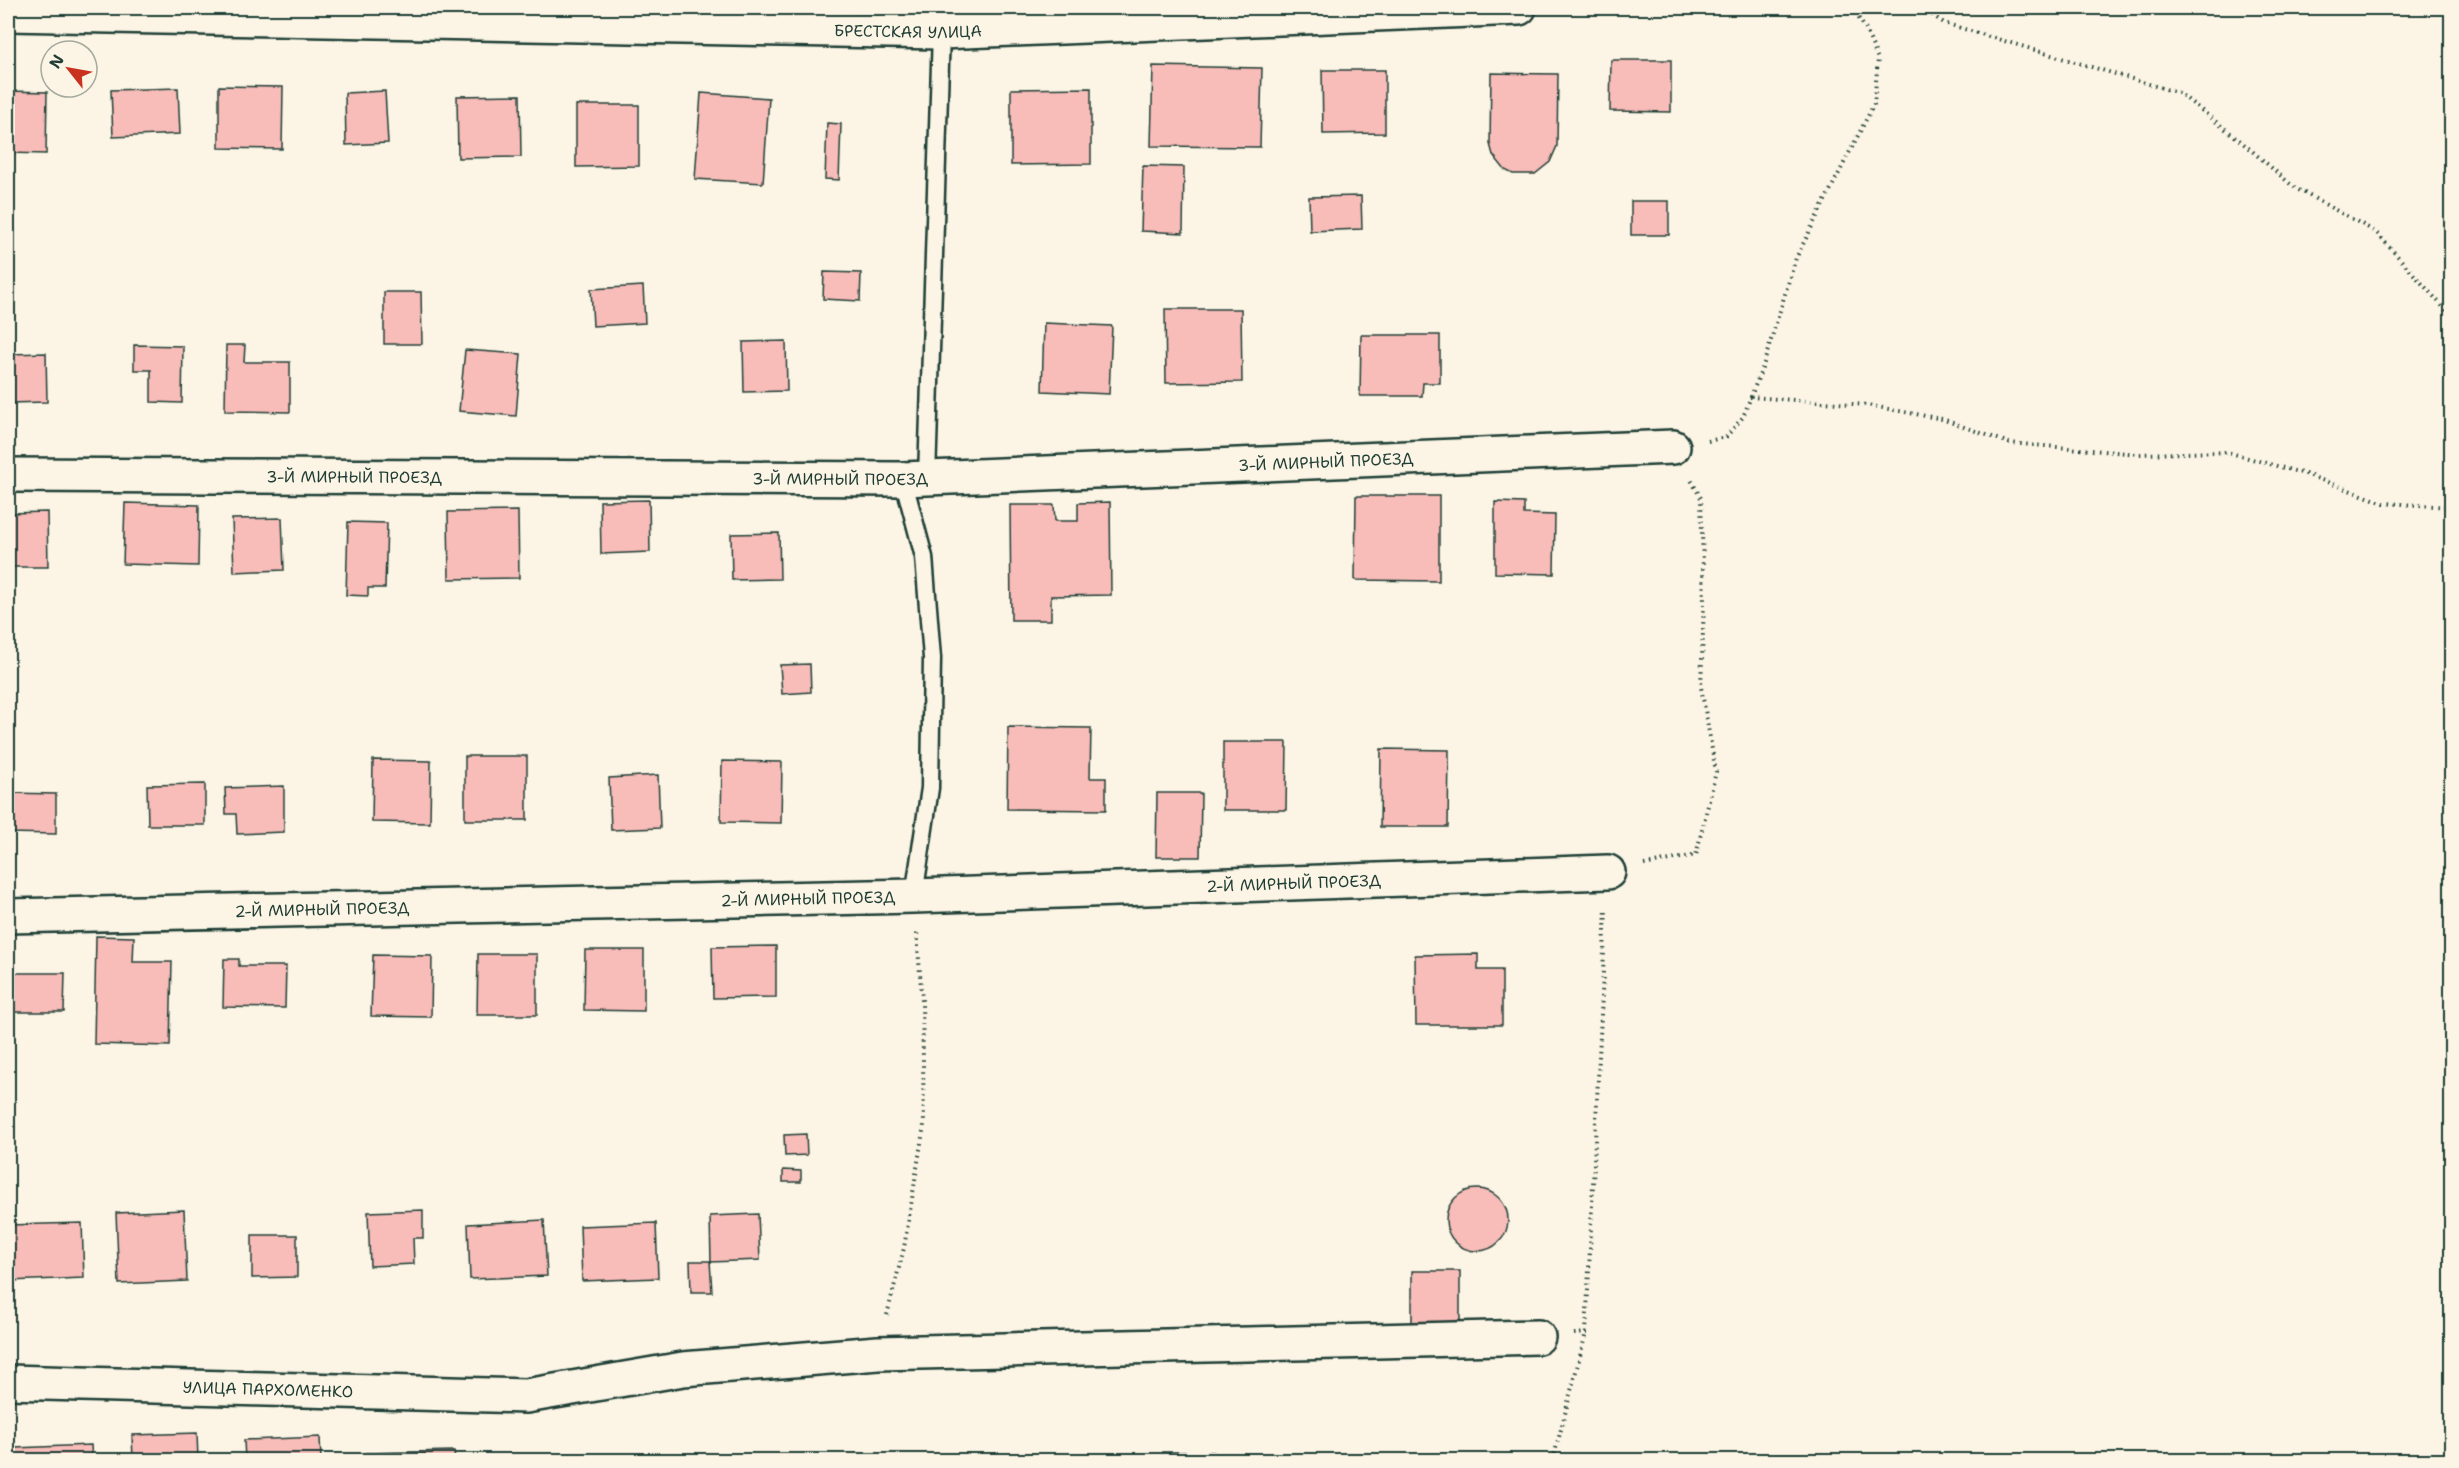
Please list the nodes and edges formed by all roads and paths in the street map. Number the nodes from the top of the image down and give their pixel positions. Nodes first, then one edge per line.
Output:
1 (1519, 8) edge
2 (1852, 8) edge
3 (1922, 8) edge
4 (8, 14) edge
5 (891, 19) edge
6 (941, 32) junction
7 (2451, 317) edge
8 (1750, 397) junction
9 (1673, 447) junction
10 (8, 475) edge
11 (915, 478) junction
12 (2451, 507) edge
13 (1608, 872) junction
14 (914, 896) junction
15 (8, 916) edge
16 (1586, 1333) junction
17 (1538, 1337) joint
18 (878, 1353) junction
19 (8, 1382) edge
20 (1553, 1461) edge

1 - 6 street, БРЕСТСКАЯ УЛИЦА
2 - 8 path
3 - 7 path
4 - 5 street, БРЕСТСКАЯ УЛИЦА
5 - 6 street, БРЕСТСКАЯ УЛИЦА
6 - 11 lane
8 - 9 path
8 - 12 path
9 - 11 street, 3-Й МИРНЫЙ ПРОЕЗД
9 - 13 path
10 - 11 street, 3-Й МИРНЫЙ ПРОЕЗД
11 - 14 lane
13 - 14 street, 2-Й МИРНЫЙ ПРОЕЗД
13 - 16 path
14 - 15 street, 2-Й МИРНЫЙ ПРОЕЗД
14 - 18 path
16 - 17 path
16 - 20 path
17 - 18 street, УЛИЦА ПАРХОМЕНКО
18 - 19 street, УЛИЦА ПАРХОМЕНКО

